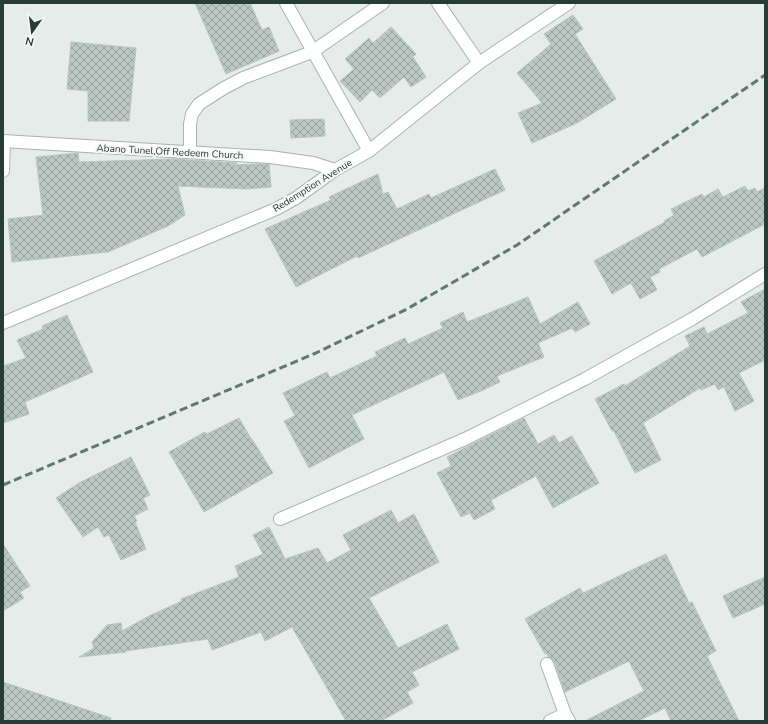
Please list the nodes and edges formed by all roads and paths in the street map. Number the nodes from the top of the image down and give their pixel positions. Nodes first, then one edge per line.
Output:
1 (286, 3) edge
2 (384, 3) edge
3 (438, 3) edge
4 (569, 3) edge
5 (312, 52) junction
6 (479, 63) junction
7 (4, 141) edge
8 (369, 150) junction
9 (190, 151) junction
10 (335, 170) junction
11 (3, 171) edge
12 (765, 274) edge
13 (3, 323) edge
14 (280, 520) dead end
15 (547, 664) dead end
16 (567, 718) edge
17 (550, 721) edge

1 - 5 street
2 - 5 street
3 - 6 street
4 - 6 street, Redemption Avenue
5 - 8 street
5 - 9 street
6 - 8 street, Redemption Avenue
7 - 9 street, Abano Tunel,Off Redeem Church
7 - 11 street
8 - 10 street, Redemption Avenue
9 - 10 street, Abano Tunel,Off Redeem Church
10 - 13 street, Redemption Avenue
12 - 14 street
15 - 16 street
16 - 17 street

